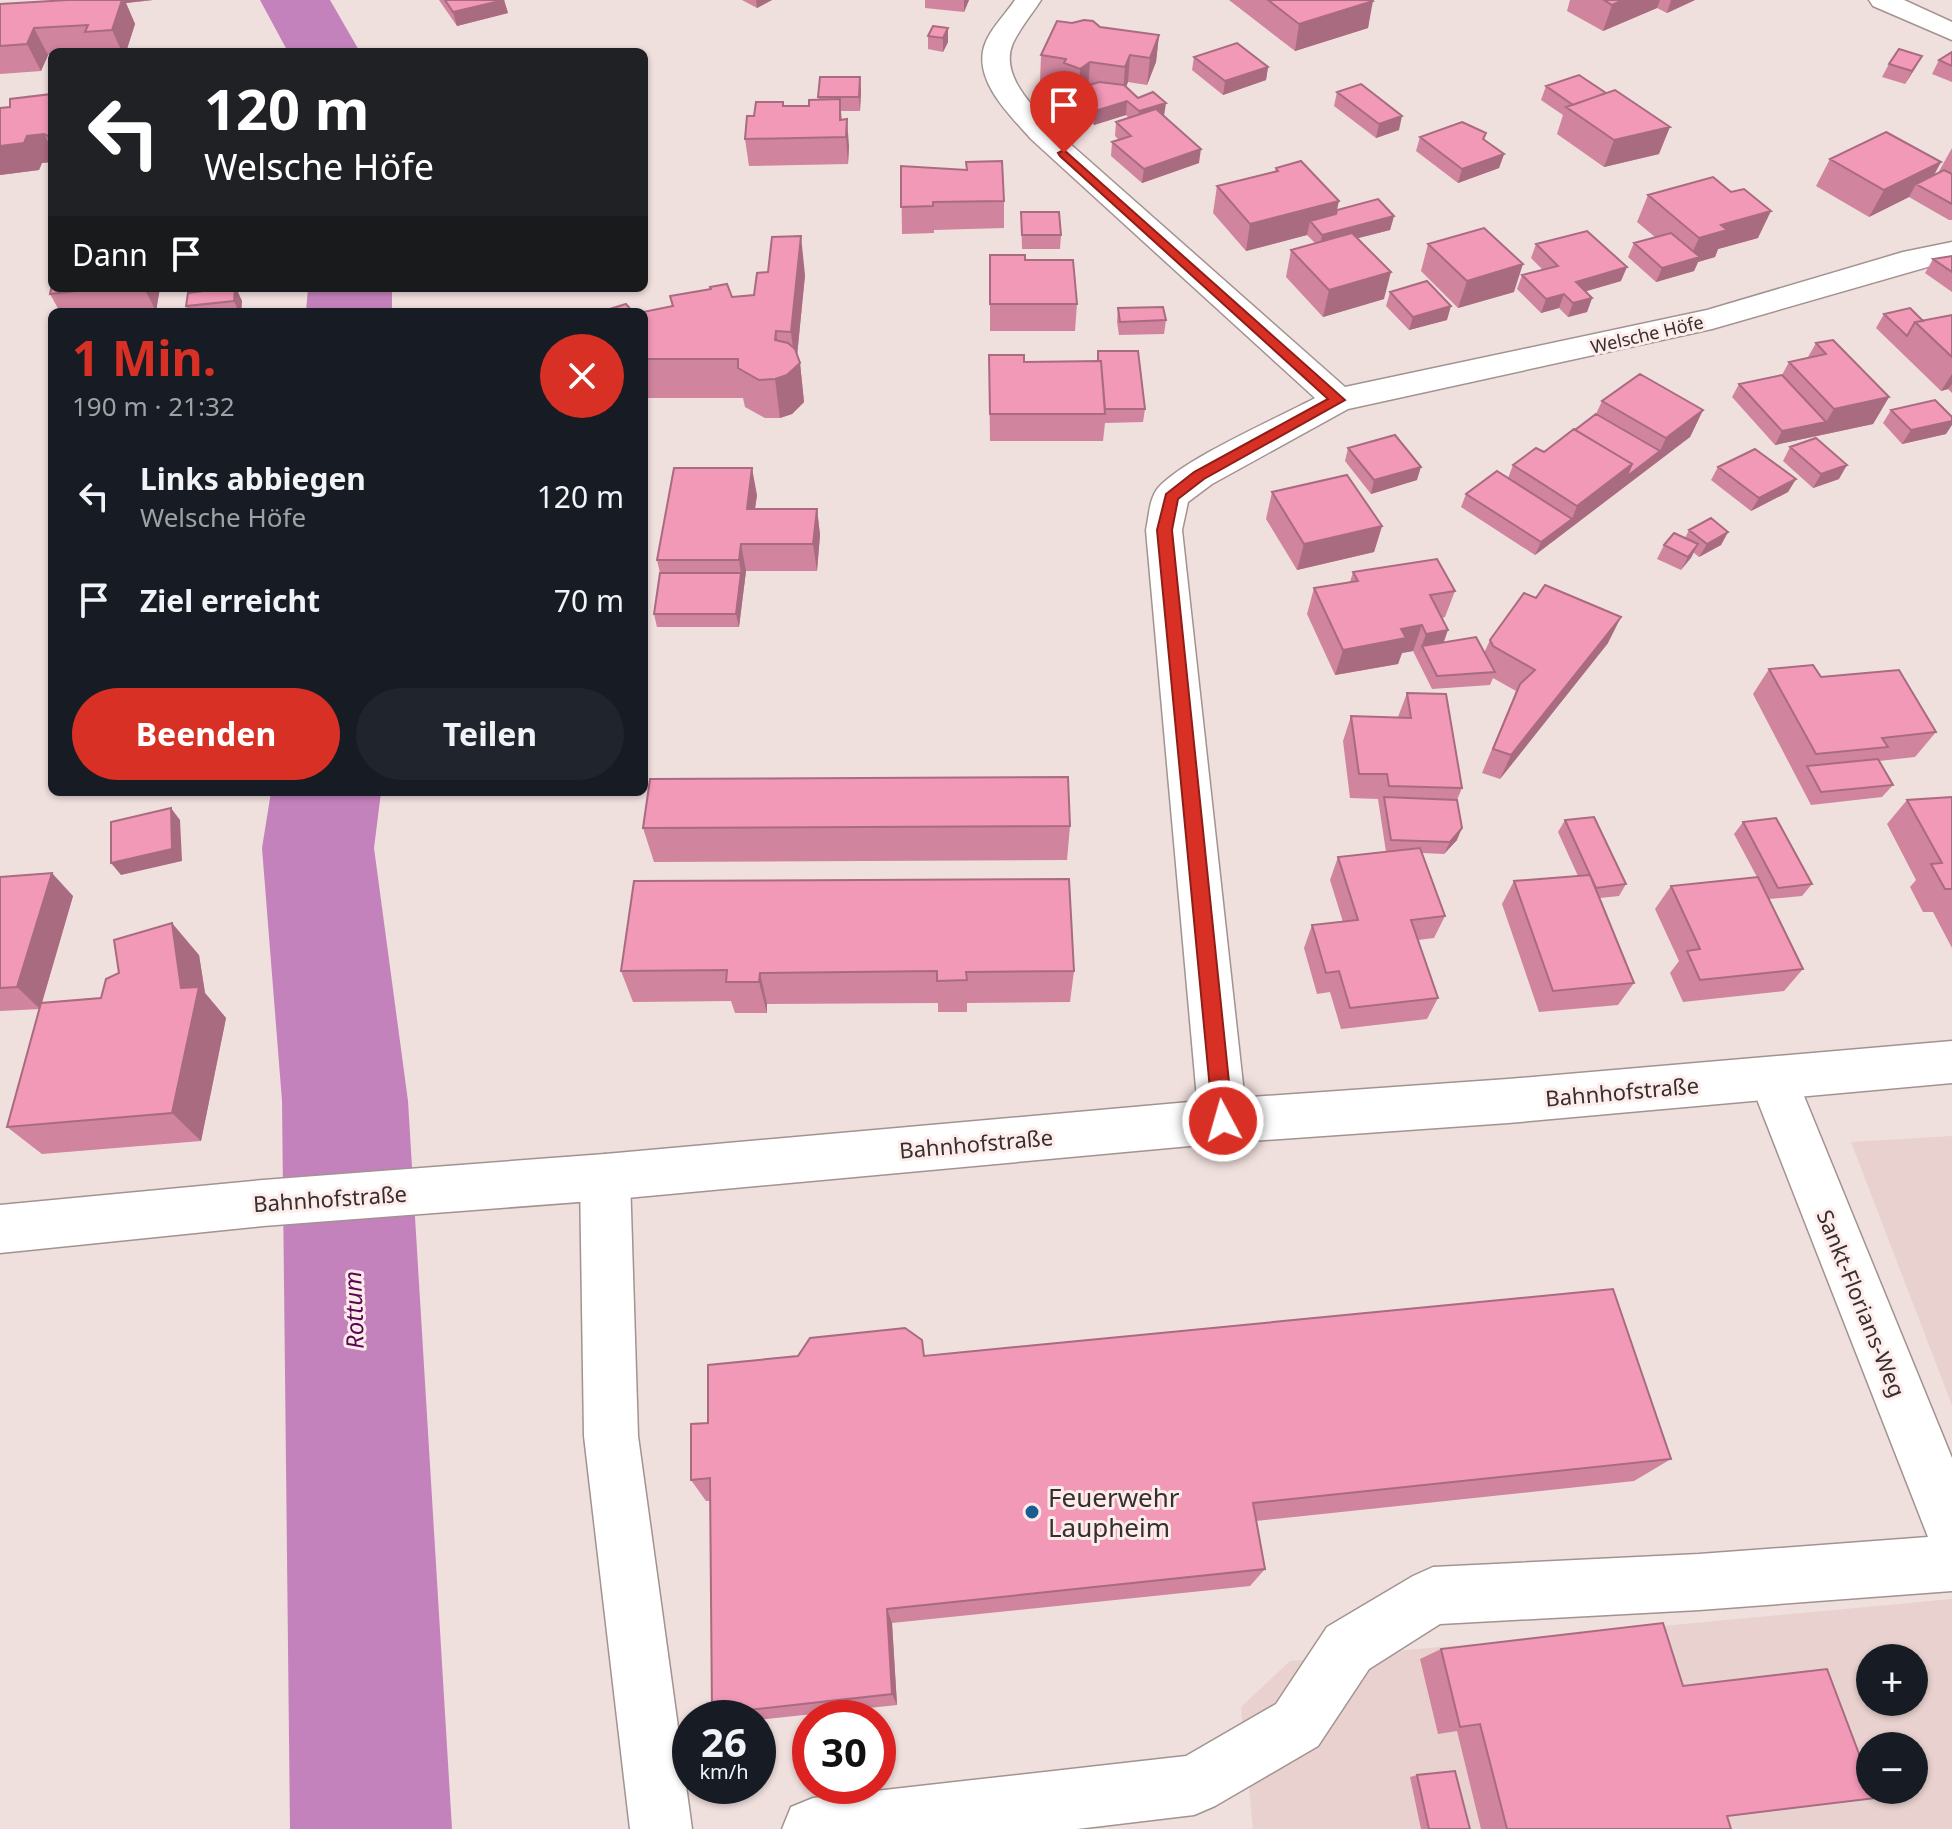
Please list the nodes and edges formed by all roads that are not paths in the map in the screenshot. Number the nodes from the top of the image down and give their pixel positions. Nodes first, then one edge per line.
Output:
1 (1028, 0) edge
2 (1882, 0) edge
3 (1952, 32) edge
4 (1952, 251) edge
5 (1338, 400) junction
6 (1952, 1062) edge
7 (1773, 1079) junction
8 (1223, 1121) junction
9 (605, 1177) junction
10 (0, 1229) edge
11 (1952, 1526) edge
12 (1952, 1563) edge
13 (661, 1829) edge
14 (813, 1829) edge

1 - 5 street
2 - 3 street
4 - 5 street, Welsche Höfe
5 - 8 street, Welsche Höfe
6 - 7 street, Bahnhofstraße
7 - 8 street, Bahnhofstraße
7 - 11 street, Sankt-Florians-Weg
8 - 9 street, Bahnhofstraße
9 - 10 street, Bahnhofstraße
9 - 13 street
12 - 14 street

